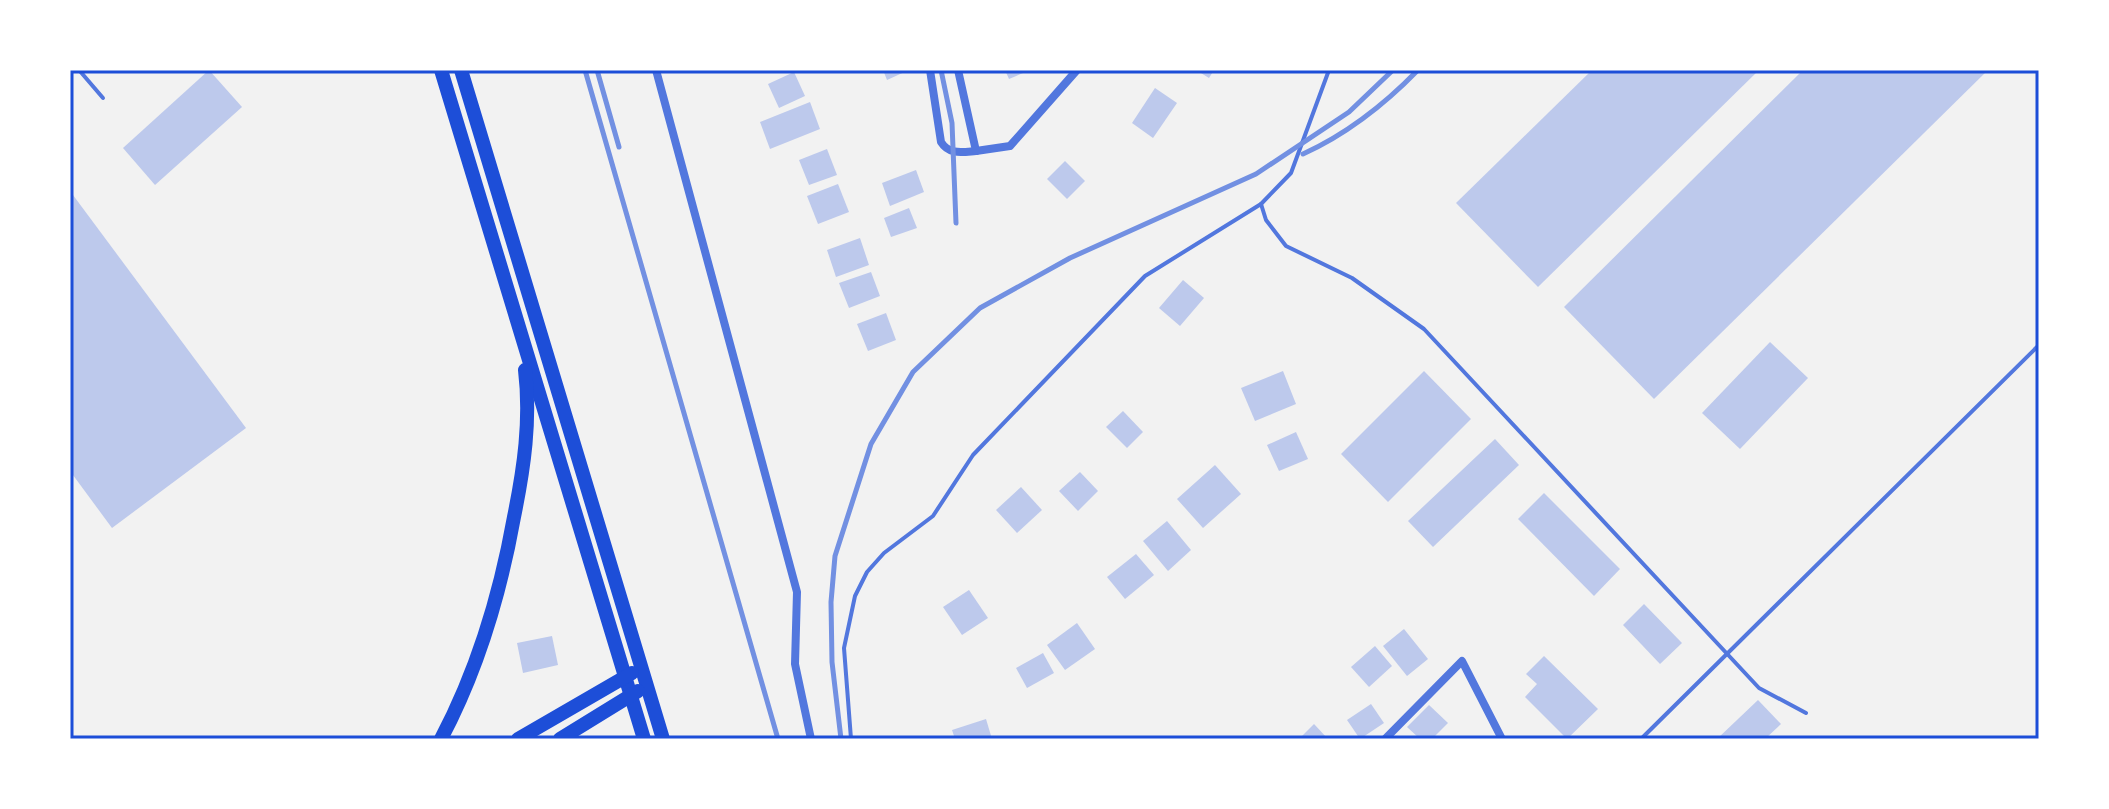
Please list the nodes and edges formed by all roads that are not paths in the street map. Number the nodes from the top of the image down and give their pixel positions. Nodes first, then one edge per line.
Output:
1 (79, 70) edge
2 (441, 70) edge
3 (461, 70) edge
4 (656, 70) edge
5 (930, 70) edge
6 (958, 70) edge
7 (1077, 70) edge
8 (1329, 70) edge
9 (103, 98) dead end
10 (976, 151) junction
11 (1261, 204) junction
12 (521, 334) junction
13 (2039, 345) edge
14 (1728, 653) junction
15 (640, 668) junction
16 (625, 677) junction
17 (646, 686) junction
18 (631, 696) junction
19 (1806, 713) dead end
20 (441, 739) edge
21 (518, 739) edge
22 (560, 739) edge
23 (644, 739) edge
24 (663, 739) edge
25 (811, 739) edge
26 (851, 739) edge
27 (1385, 739) edge
28 (1502, 739) edge
29 (1641, 739) edge

1 - 9 lane
2 - 12 main road
3 - 15 main road
4 - 25 street
5 - 10 street
6 - 10 street
7 - 10 street
8 - 11 lane
11 - 14 lane
11 - 26 lane
12 - 16 main road
12 - 20 main road
13 - 14 lane
14 - 19 lane
14 - 29 lane
15 - 16 main road
15 - 17 main road
16 - 18 main road
16 - 21 main road
17 - 18 main road
17 - 24 main road
18 - 22 main road
18 - 23 main road
27 - 28 street

